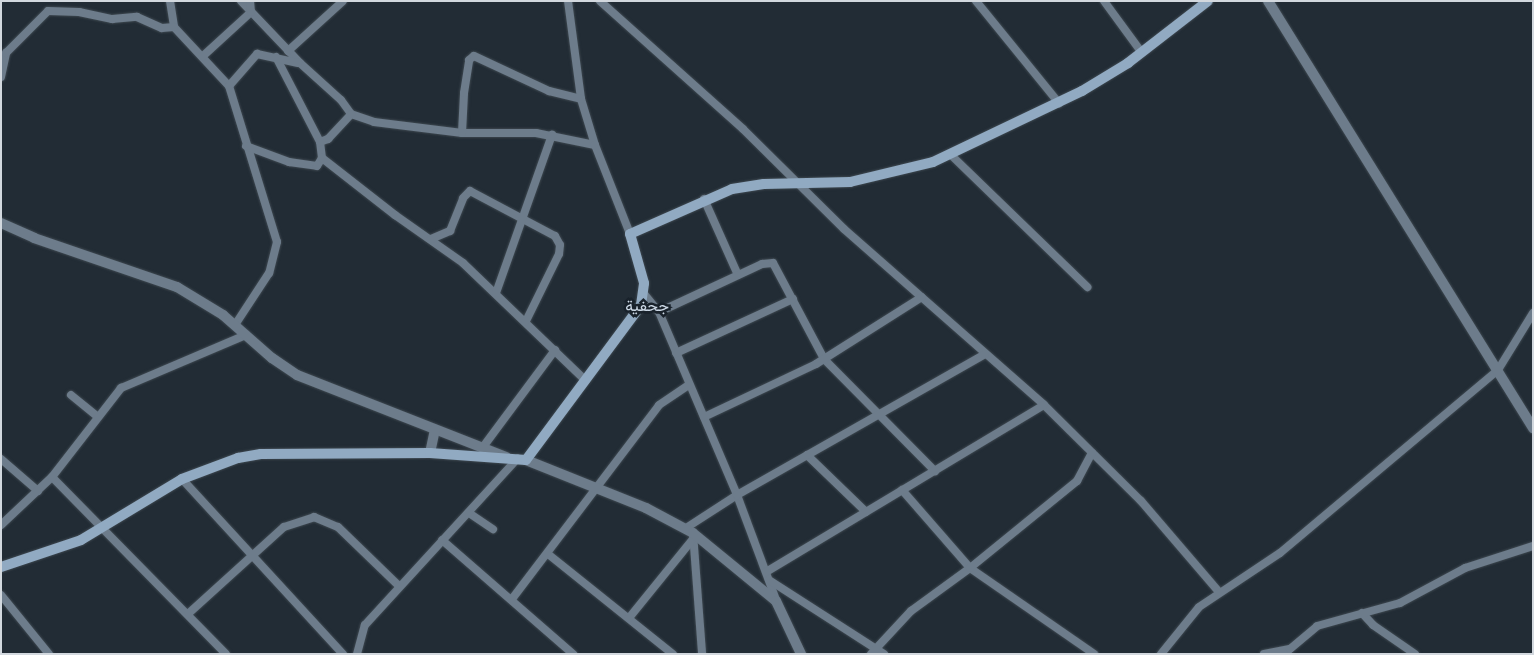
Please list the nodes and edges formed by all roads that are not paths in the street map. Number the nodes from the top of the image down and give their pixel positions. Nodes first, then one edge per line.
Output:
1 (170, 1) edge
2 (241, 1) edge
3 (250, 1) edge
4 (343, 1) edge
5 (568, 1) edge
6 (600, 1) edge
7 (976, 1) edge
8 (1104, 1) edge
9 (1208, 1) edge
10 (1268, 1) edge
11 (250, 12) junction
12 (174, 27) junction
13 (288, 51) junction
14 (1142, 52) junction
15 (202, 56) junction
16 (276, 57) junction
17 (300, 63) junction
18 (1, 77) edge
19 (229, 86) junction
20 (581, 99) junction
21 (1059, 103) junction
22 (350, 114) junction
23 (462, 133) junction
24 (552, 136) junction
25 (320, 142) junction
26 (246, 146) junction
27 (595, 146) junction
28 (951, 155) junction
29 (322, 158) junction
30 (795, 183) junction
31 (704, 199) junction
32 (523, 218) junction
33 (1, 222) edge
34 (630, 234) junction
35 (431, 239) junction
36 (738, 275) junction
37 (1087, 287) dead end
38 (496, 293) junction
39 (645, 295) junction
40 (922, 297) junction
41 (793, 299) junction
42 (659, 312) junction
43 (1533, 313) edge
44 (526, 321) junction
45 (236, 325) junction
46 (246, 335) junction
47 (555, 350) junction
48 (676, 353) junction
49 (985, 354) junction
50 (824, 360) junction
51 (1498, 370) junction
52 (586, 381) junction
53 (690, 385) junction
54 (71, 394) dead end
55 (1044, 406) junction
56 (878, 414) junction
57 (97, 416) junction
58 (704, 417) junction
59 (1533, 428) edge
60 (436, 430) junction
61 (483, 447) junction
62 (1092, 452) junction
63 (430, 453) junction
64 (807, 455) junction
65 (506, 457) junction
66 (1, 459) edge
67 (522, 459) junction
68 (935, 471) junction
69 (52, 477) junction
70 (182, 480) junction
71 (600, 488) junction
72 (902, 490) junction
73 (38, 491) junction
74 (737, 495) junction
75 (866, 512) junction
76 (469, 513) junction
77 (1, 525) edge
78 (103, 526) junction
79 (493, 530) dead end
80 (691, 533) junction
81 (442, 540) junction
82 (1533, 546) edge
83 (548, 554) junction
84 (252, 557) junction
85 (1, 567) edge
86 (970, 568) junction
87 (768, 576) junction
88 (400, 586) junction
89 (1219, 592) junction
90 (1, 595) edge
91 (512, 599) junction
92 (776, 601) junction
93 (188, 613) junction
94 (1362, 613) junction
95 (629, 618) junction
96 (873, 651) edge
97 (1291, 651) edge
98 (1410, 652) edge
99 (569, 653) edge
100 (50, 654) edge
101 (226, 654) edge
102 (343, 654) edge
103 (357, 654) edge
104 (673, 654) edge
105 (702, 654) edge
106 (801, 654) edge
107 (884, 654) edge
108 (1094, 654) edge
109 (1161, 654) edge
110 (1264, 654) edge

1 - 12 street
2 - 11 street
3 - 11 street
4 - 13 street
5 - 20 street
6 - 30 street
7 - 21 street
8 - 14 street
9 - 14 main road
10 - 51 street
11 - 13 street
11 - 15 street
12 - 15 street
12 - 18 street
13 - 17 street
14 - 21 main road
15 - 19 street
16 - 17 street
16 - 19 street
16 - 25 street
17 - 22 street
19 - 26 street
20 - 23 street
20 - 27 street
21 - 28 main road
22 - 23 street
22 - 25 street
23 - 24 street
24 - 27 street
24 - 32 street
25 - 29 street
26 - 29 street
26 - 45 street
27 - 34 street
28 - 30 main road
28 - 37 street
29 - 35 street
30 - 31 main road
30 - 40 street
31 - 34 main road
31 - 36 street
32 - 35 street
32 - 38 street
32 - 44 street
33 - 45 street
34 - 39 main road
35 - 38 street
36 - 41 street
36 - 42 street
38 - 44 street
39 - 42 street
39 - 52 main road
40 - 49 street
40 - 50 street
41 - 48 street
41 - 50 street
42 - 48 street
43 - 51 street
44 - 47 street
45 - 46 street
46 - 57 street
46 - 60 street
47 - 52 street
47 - 61 street
48 - 53 street
49 - 55 street
49 - 56 street
50 - 56 street
50 - 58 street
51 - 59 street
51 - 89 street
52 - 67 main road
53 - 58 street
53 - 71 street
54 - 57 street
55 - 62 street
55 - 68 street
56 - 64 street
56 - 68 street
57 - 69 street
58 - 74 street
60 - 61 street
60 - 63 street
61 - 65 street
62 - 86 street
62 - 89 street
63 - 65 main road
63 - 70 main road
64 - 74 street
64 - 75 street
65 - 67 main road
66 - 73 street
67 - 71 street
67 - 76 street
68 - 72 street
69 - 73 street
69 - 78 street
70 - 78 main road
70 - 84 street
71 - 80 street
71 - 83 street
72 - 75 street
72 - 86 street
73 - 77 street
74 - 80 street
74 - 87 street
75 - 87 street
76 - 79 street
76 - 81 street
78 - 85 main road
78 - 93 street
80 - 92 street
80 - 95 street
80 - 105 street
81 - 88 street
81 - 91 street
82 - 94 street
83 - 91 street
83 - 95 street
84 - 88 street
84 - 93 street
84 - 102 street
86 - 96 street
86 - 108 street
87 - 92 street
87 - 96 street
88 - 103 street
89 - 109 street
90 - 100 street
91 - 99 street
92 - 106 street
93 - 101 street
94 - 97 street
94 - 98 street
95 - 104 street
96 - 107 street
97 - 110 street

